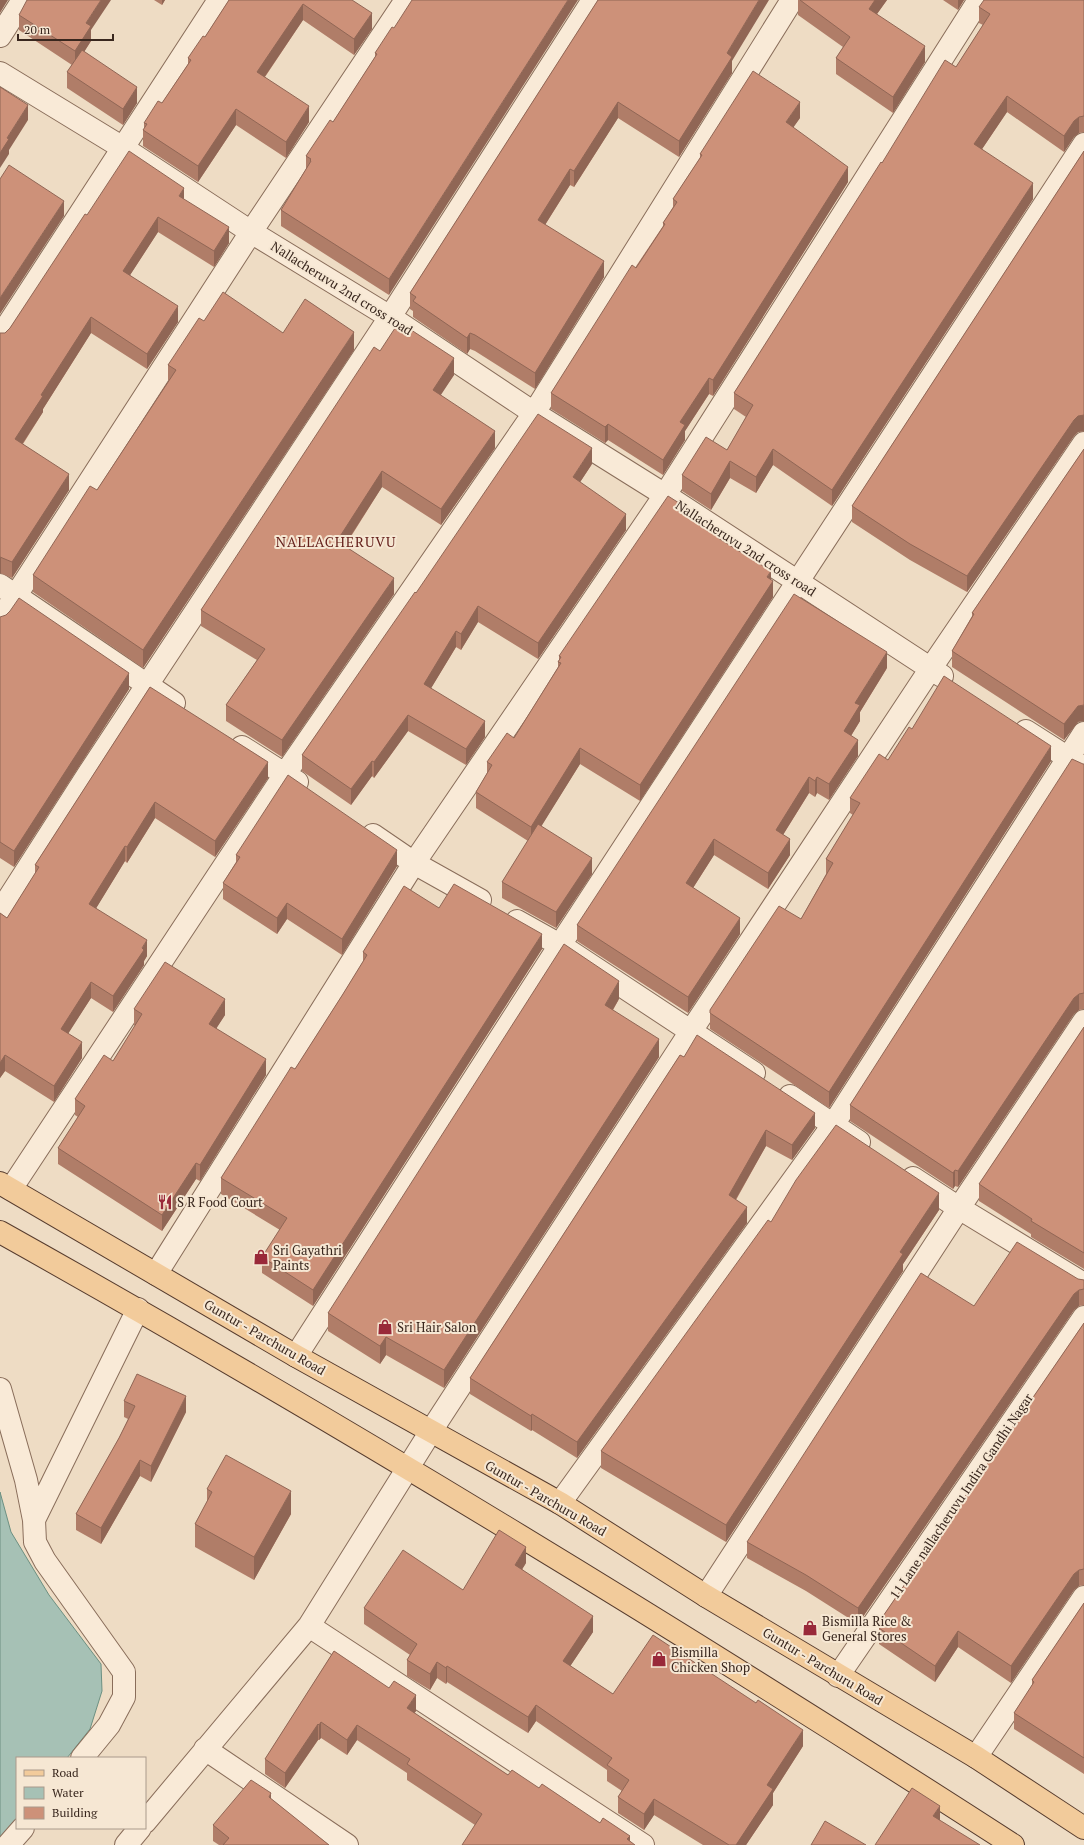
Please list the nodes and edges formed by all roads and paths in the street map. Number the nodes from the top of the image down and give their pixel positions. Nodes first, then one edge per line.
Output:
1 (24, 0) edge
2 (219, 0) edge
3 (406, 0) edge
4 (593, 0) edge
5 (792, 0) edge
6 (979, 0) edge
7 (0, 36) edge
8 (0, 73) edge
9 (1084, 144) edge
10 (123, 148) junction
11 (251, 232) junction
12 (390, 317) junction
13 (0, 337) edge
14 (534, 413) junction
15 (1084, 443) edge
16 (665, 495) junction
17 (797, 581) junction
18 (8, 590) edge
19 (0, 620) edge
20 (930, 668) junction
21 (957, 685) edge
22 (147, 686) junction
23 (193, 715) edge
24 (1009, 720) edge
25 (1084, 733) edge
26 (226, 736) edge
27 (1076, 763) edge
28 (285, 774) junction
29 (311, 792) edge
30 (356, 823) edge
31 (414, 863) junction
32 (0, 912) edge
33 (560, 945) junction
34 (1084, 1021) edge
35 (691, 1031) junction
36 (833, 1125) junction
37 (873, 1151) edge
38 (899, 1169) edge
39 (5, 1186) edge
40 (959, 1208) junction
41 (0, 1232) edge
42 (156, 1274) junction
43 (1084, 1284) edge
44 (138, 1309) junction
45 (1084, 1317) edge
46 (296, 1356) junction
47 (0, 1389) edge
48 (431, 1431) junction
49 (409, 1467) junction
50 (560, 1504) junction
51 (34, 1520) junction
52 (706, 1596) junction
53 (1084, 1597) edge
54 (309, 1626) junction
55 (838, 1676) junction
56 (205, 1749) junction
57 (83, 1757) edge
58 (976, 1757) junction
59 (146, 1821) edge
60 (1084, 1828) edge
61 (22, 1829) edge
62 (139, 1829) edge
63 (8, 1845) edge
64 (126, 1845) edge
65 (346, 1845) edge
66 (643, 1845) edge
67 (1013, 1845) edge

1 - 7 street
2 - 10 street
3 - 11 street
4 - 12 street
5 - 14 street
6 - 16 street
8 - 10 street, Nallacheruvu 2nd cross road
9 - 17 street
10 - 11 street, Nallacheruvu 2nd cross road
10 - 13 street
11 - 12 street, Nallacheruvu 2nd cross road
11 - 18 street
12 - 14 street, Nallacheruvu 2nd cross road
12 - 22 street
14 - 16 street, Nallacheruvu 2nd cross road
14 - 28 street
15 - 20 street
16 - 17 street, Nallacheruvu 2nd cross road
16 - 31 street
17 - 20 street, Nallacheruvu 2nd cross road
17 - 33 street
18 - 19 street
18 - 22 street
20 - 21 street, Nallacheruvu 2nd cross road
20 - 35 street
22 - 23 street
22 - 32 street
24 - 27 street
25 - 27 street
26 - 28 street
27 - 36 street
28 - 29 street
28 - 39 street
30 - 31 street
31 - 33 street
31 - 42 street
33 - 35 street
33 - 46 street
34 - 40 street
35 - 36 street
35 - 48 street
36 - 37 street
36 - 50 street
38 - 40 street
39 - 42 main road, Guntur - Parchuru Road
40 - 43 street
40 - 52 street
41 - 44 main road
42 - 46 main road, Guntur - Parchuru Road
44 - 49 main road
44 - 51 street
45 - 55 street, 11 Lane nallacheruvu Indira Gandhi Nagar
46 - 48 main road, Guntur - Parchuru Road
47 - 51 street
48 - 49 street
48 - 50 main road, Guntur - Parchuru Road
49 - 54 street
49 - 67 main road
50 - 52 main road, Guntur - Parchuru Road
51 - 57 street
52 - 55 main road, Guntur - Parchuru Road
53 - 58 street
54 - 56 street
54 - 66 street
55 - 58 main road, Guntur - Parchuru Road
56 - 59 street
56 - 65 street
58 - 60 main road, Guntur - Parchuru Road
61 - 63 street
62 - 64 street

